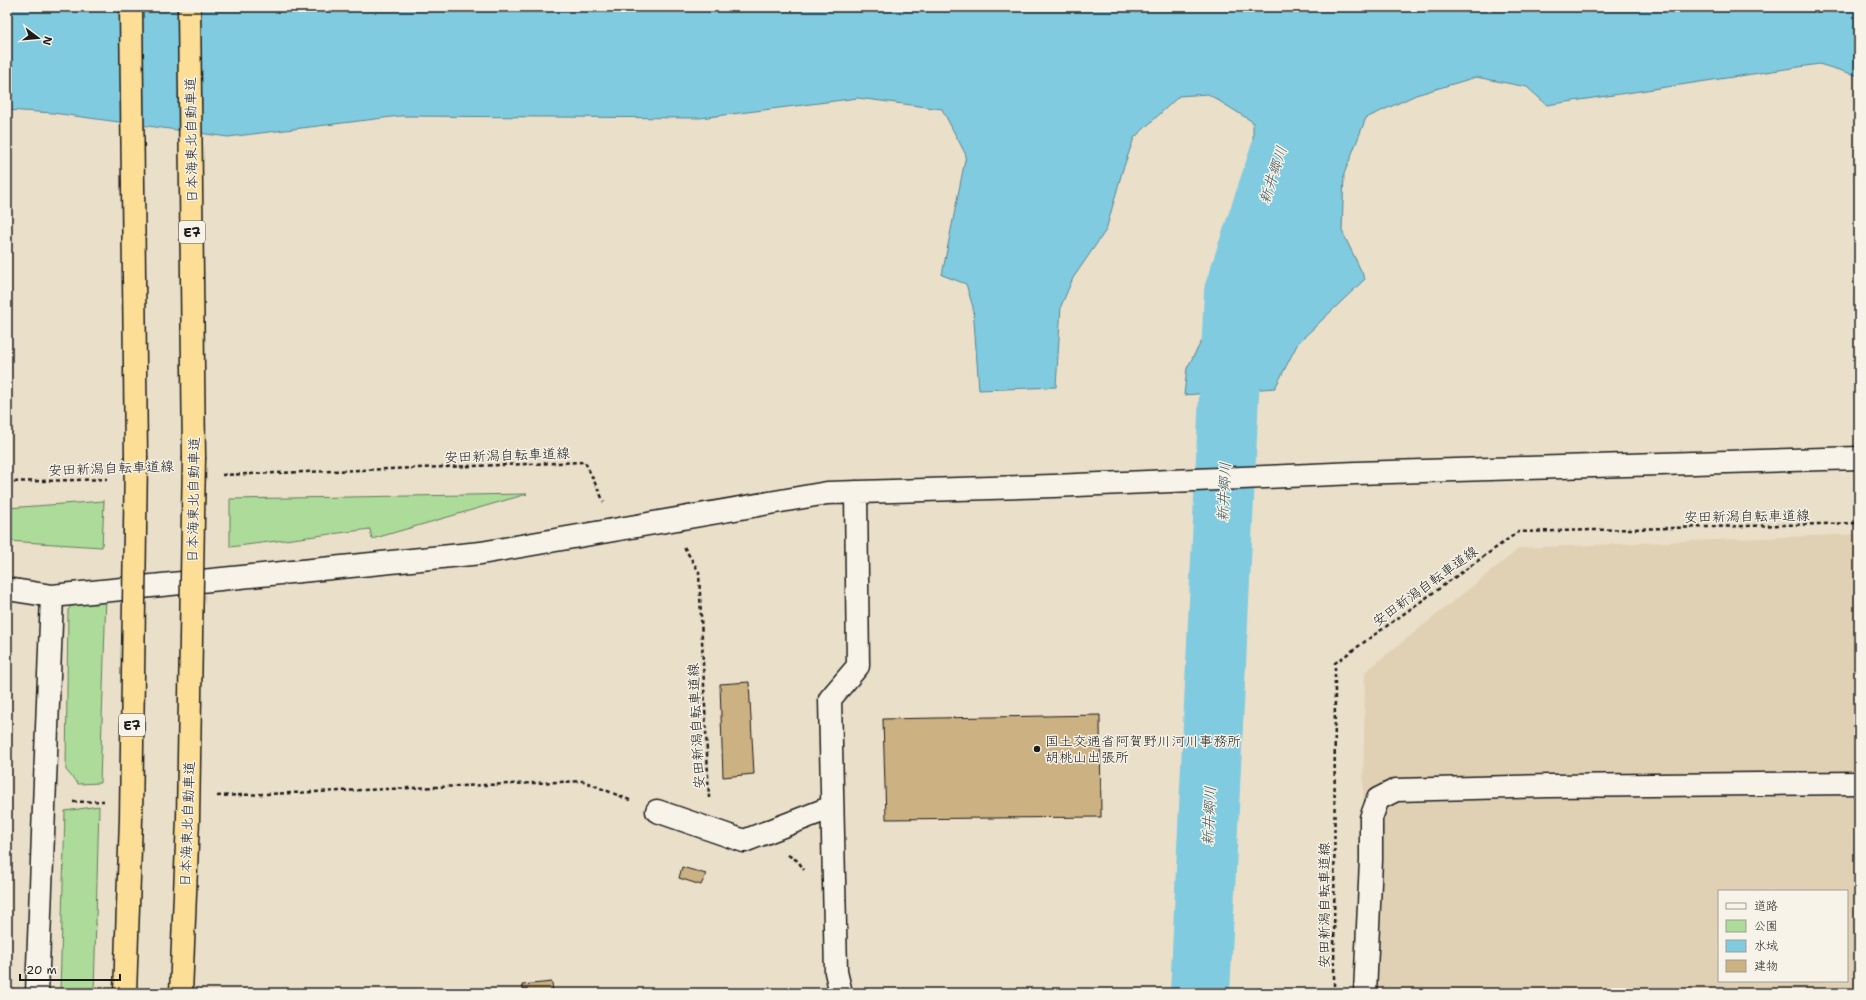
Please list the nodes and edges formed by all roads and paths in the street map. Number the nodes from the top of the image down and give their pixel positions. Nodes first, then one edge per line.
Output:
1 (131, 7) edge
2 (189, 7) edge
3 (1859, 458) edge
4 (221, 475) dead end
5 (110, 478) dead end
6 (7, 482) edge
7 (856, 492) junction
8 (604, 503) dead end
9 (1859, 523) edge
10 (683, 546) dead end
11 (7, 589) edge
12 (52, 596) junction
13 (1859, 783) edge
14 (211, 797) dead end
15 (710, 800) dead end
16 (108, 801) dead end
17 (44, 804) junction
18 (832, 807) junction
19 (657, 811) joint
20 (786, 854) dead end
21 (805, 871) dead end
22 (37, 993) edge
23 (125, 993) edge
24 (182, 993) edge
25 (841, 993) edge
26 (1334, 993) edge
27 (1365, 993) edge

1 - 23 highway, E7, bridge
2 - 24 highway, 日本海東北自動車道 / E7, bridge
3 - 7 street
4 - 8 path, 安田新潟自転車道線
5 - 6 path, 安田新潟自転車道線
7 - 12 street
7 - 18 street
9 - 26 path, 安田新潟自転車道線
10 - 15 path, 安田新潟自転車道線
11 - 12 street
12 - 17 street
13 - 27 street
14 - 19 path
16 - 17 path
17 - 22 street
18 - 19 street
18 - 25 street
20 - 21 path

